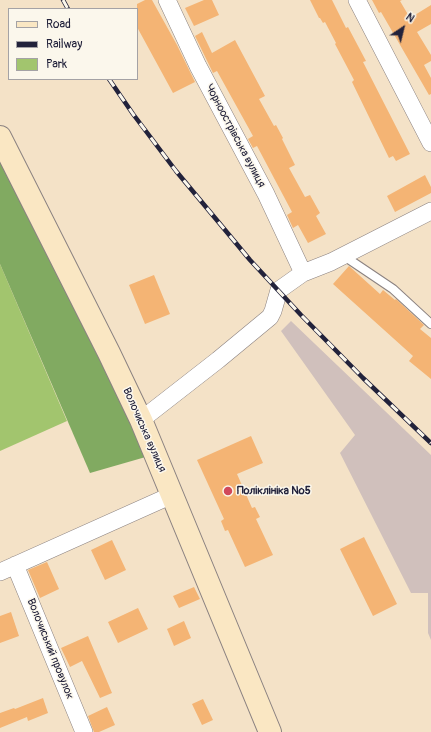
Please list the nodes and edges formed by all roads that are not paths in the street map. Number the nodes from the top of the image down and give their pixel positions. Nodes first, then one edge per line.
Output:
1 (167, 0) edge
2 (357, 0) edge
3 (0, 137) edge
4 (431, 143) edge
5 (431, 211) edge
6 (344, 256) junction
7 (303, 273) junction
8 (431, 324) edge
9 (141, 420) junction
10 (172, 495) junction
11 (8, 569) edge
12 (84, 732) edge
13 (270, 732) edge

1 - 7 street, Чорноострівська вулиця
2 - 4 street
3 - 9 main road, Волочиська вулиця
5 - 6 street
6 - 7 street
6 - 8 lane
7 - 9 street
9 - 10 main road, Волочиська вулиця
10 - 11 street
10 - 13 main road, Волочиська вулиця
11 - 12 street, Волочиський провулок

